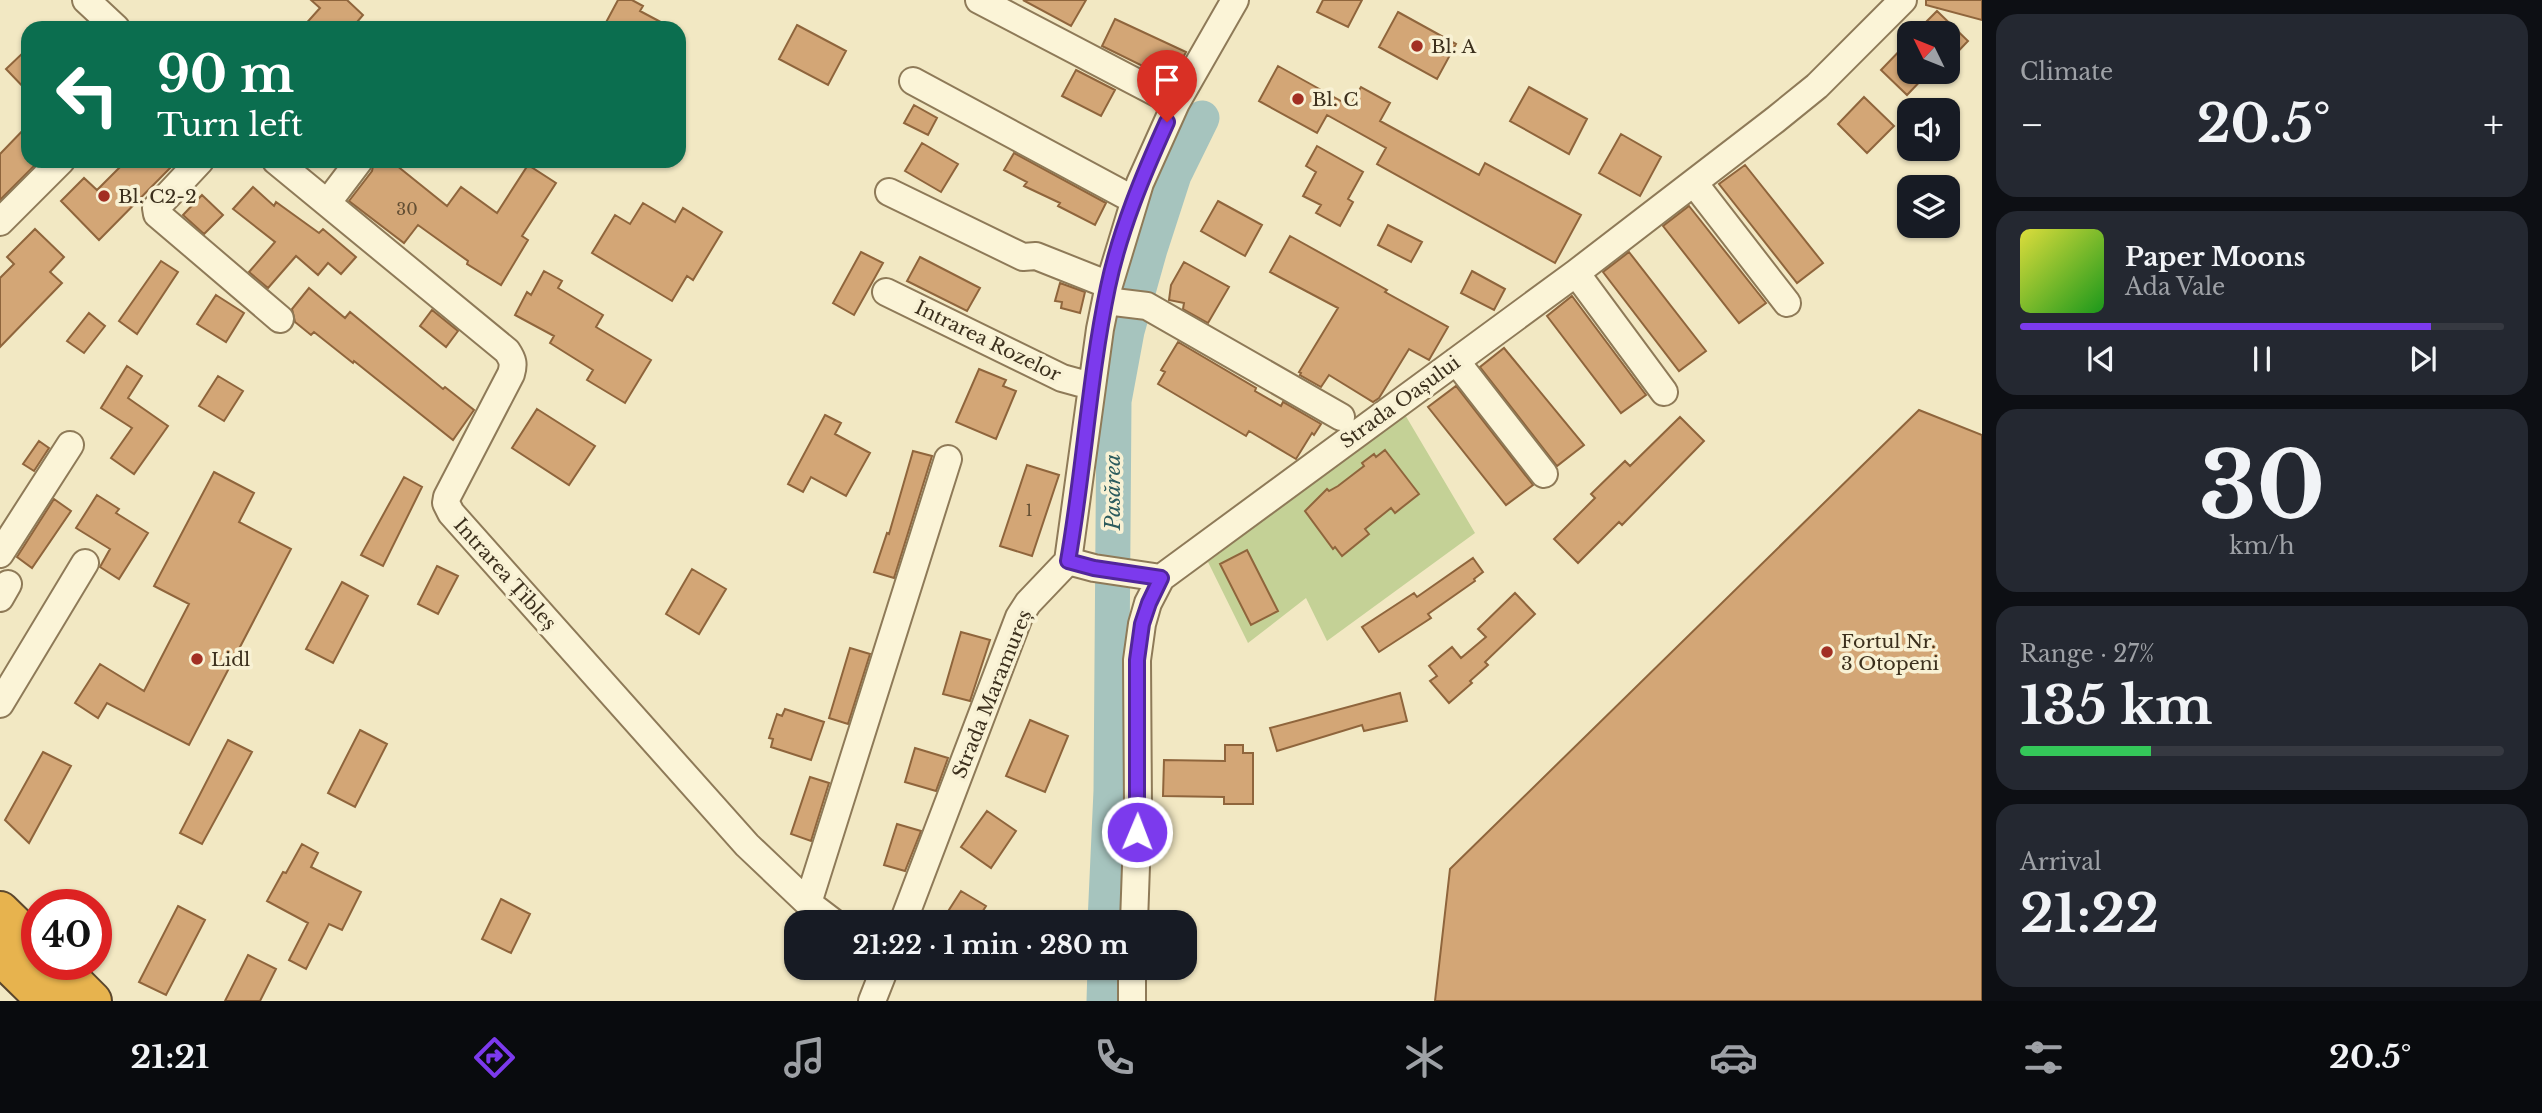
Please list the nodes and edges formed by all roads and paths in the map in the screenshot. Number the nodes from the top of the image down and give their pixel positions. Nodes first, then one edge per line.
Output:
1 (86, 0) edge
2 (979, 0) edge
3 (1235, 0) edge
4 (1903, 0) edge
5 (108, 21) edge
6 (913, 81) dead end
7 (1176, 103) junction
8 (54, 168) edge
9 (193, 168) edge
10 (285, 168) edge
11 (354, 168) edge
12 (1694, 183) junction
13 (888, 192) dead end
14 (1134, 200) junction
15 (328, 201) junction
16 (0, 222) edge
17 (1576, 274) junction
18 (886, 292) dead end
19 (1107, 293) junction
20 (1787, 303) dead end
21 (280, 319) dead end
22 (1455, 361) junction
23 (1091, 386) junction
24 (1664, 392) dead end
25 (1341, 417) dead end
26 (70, 444) dead end
27 (948, 459) dead end
28 (1544, 474) dead end
29 (0, 554) edge
30 (1068, 561) junction
31 (85, 563) dead end
32 (1161, 578) junction
33 (0, 704) edge
34 (808, 903) junction
35 (817, 910) edge
36 (908, 910) edge
37 (1134, 910) edge
38 (0, 911) edge
39 (21, 931) edge
40 (0, 956) edge
41 (71, 980) edge
42 (881, 980) edge
43 (1132, 980) edge
44 (47, 1001) edge
45 (92, 1001) edge
46 (872, 1001) edge
47 (1132, 1001) edge

1 - 5 street
2 - 7 street
3 - 7 street
4 - 12 street, Strada Oașului
6 - 14 street
7 - 14 street
8 - 16 street
9 - 21 street
10 - 15 street, Intrarea Țibleș
11 - 15 street
12 - 17 street, Strada Oașului
12 - 20 street
13 - 19 street
14 - 19 street
15 - 34 street, Intrarea Țibleș
17 - 22 street, Strada Oașului
17 - 24 street
18 - 23 street, Intrarea Rozelor
19 - 23 street
19 - 25 street
22 - 28 street
22 - 32 street, Strada Oașului
23 - 30 street
26 - 29 street
27 - 34 street
30 - 32 street
30 - 36 street, Strada Maramureș
31 - 33 street
32 - 37 street, Strada Oașului
34 - 35 street, Intrarea Țibleș
38 - 39 highway
40 - 44 highway
41 - 45 highway
42 - 46 street
43 - 47 street

